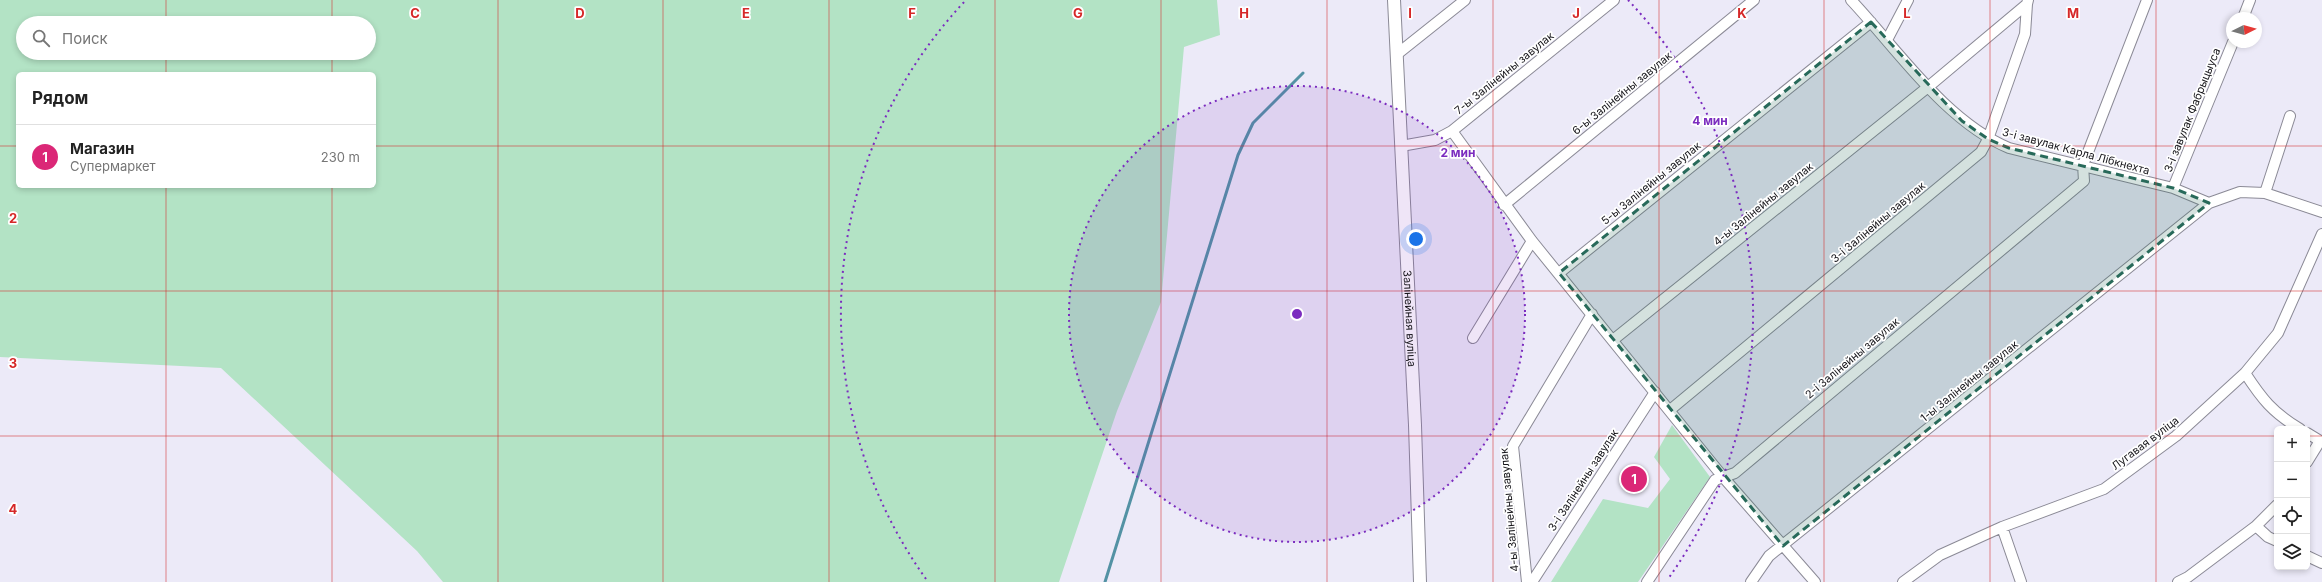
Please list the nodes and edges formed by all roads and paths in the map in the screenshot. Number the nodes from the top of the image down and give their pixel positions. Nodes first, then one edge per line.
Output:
1 (1394, 0) edge
2 (1465, 0) edge
3 (1614, 0) edge
4 (1754, 0) edge
5 (1851, 0) edge
6 (1908, 0) edge
7 (2147, 0) edge
8 (2250, 0) edge
9 (2028, 2) edge
10 (2245, 12) edge
11 (1871, 22) junction
12 (1887, 40) junction
13 (2231, 48) edge
14 (1396, 55) junction
15 (1928, 87) junction
16 (2290, 116) dead end
17 (1452, 131) junction
18 (1988, 139) junction
19 (1401, 146) junction
20 (2083, 166) junction
21 (2173, 188) junction
22 (2264, 193) junction
23 (2209, 204) junction
24 (1504, 205) junction
25 (2322, 212) edge
26 (2322, 234) edge
27 (1532, 241) junction
28 (1559, 273) junction
29 (1592, 314) junction
30 (1473, 338) dead end
31 (1613, 340) junction
32 (2245, 373) junction
33 (1654, 392) junction
34 (1670, 410) junction
35 (2295, 426) edge
36 (2310, 435) edge
37 (2321, 442) edge
38 (2310, 458) edge
39 (1723, 477) junction
40 (2274, 508) edge
41 (2256, 526) junction
42 (2002, 527) junction
43 (2274, 540) edge
44 (1783, 546) junction
45 (2310, 557) edge
46 (2322, 563) edge
47 (1420, 582) edge
48 (1527, 582) edge
49 (1532, 582) edge
50 (1647, 582) edge
51 (1751, 582) edge
52 (1815, 582) edge
53 (1904, 582) edge
54 (2021, 582) edge
55 (2178, 582) edge

1 - 14 street, Залінейная вуліца
2 - 14 street
3 - 17 street, 7-ы Залінейны завулак
4 - 24 street, 6-ы Залінейны завулак
5 - 11 street, 3-і завулак Карла Лібкнехта
6 - 12 street
7 - 20 street
8 - 10 street
9 - 15 street, 4-ы Залінейны завулак
9 - 18 street, 3-і Залінейны завулак
11 - 12 street, 3-і завулак Карла Лібкнехта
11 - 28 street, 5-ы Залінейны завулак
12 - 15 street, 3-і завулак Карла Лібкнехта
13 - 21 street, 3-і завулак Фабрыцыуса
14 - 19 street, Залінейная вуліца
15 - 18 street, 3-і завулак Карла Лібкнехта
15 - 31 street, 4-ы Залінейны завулак
16 - 22 street
17 - 19 street, 7-ы Залінейны завулак
17 - 24 street
18 - 20 street, 3-і завулак Карла Лібкнехта
18 - 34 street, 3-і Залінейны завулак
19 - 47 street, Залінейная вуліца
20 - 21 street, 3-і завулак Карла Лібкнехта
20 - 39 street, 2-і Залінейны завулак
21 - 23 street, 3-і завулак Карла Лібкнехта
22 - 23 street
22 - 25 street
23 - 44 street, 1-ы Залінейны завулак
24 - 27 street
26 - 32 street, Лугавая вуліца
27 - 28 street
27 - 30 street
28 - 29 street
29 - 31 street
29 - 48 street, 4-ы Залінейны завулак
31 - 33 street
32 - 35 street
32 - 42 street, Лугавая вуліца
33 - 34 street
33 - 49 street, 3-і Залінейны завулак
34 - 39 street
36 - 37 street
37 - 38 street
39 - 44 street
39 - 50 street, 2-і Залінейны завулак
40 - 41 street
41 - 43 street
41 - 55 street
42 - 53 street, Лугавая вуліца
42 - 54 street
44 - 51 street, 1-ы Залінейны завулак
44 - 52 street
45 - 46 street

